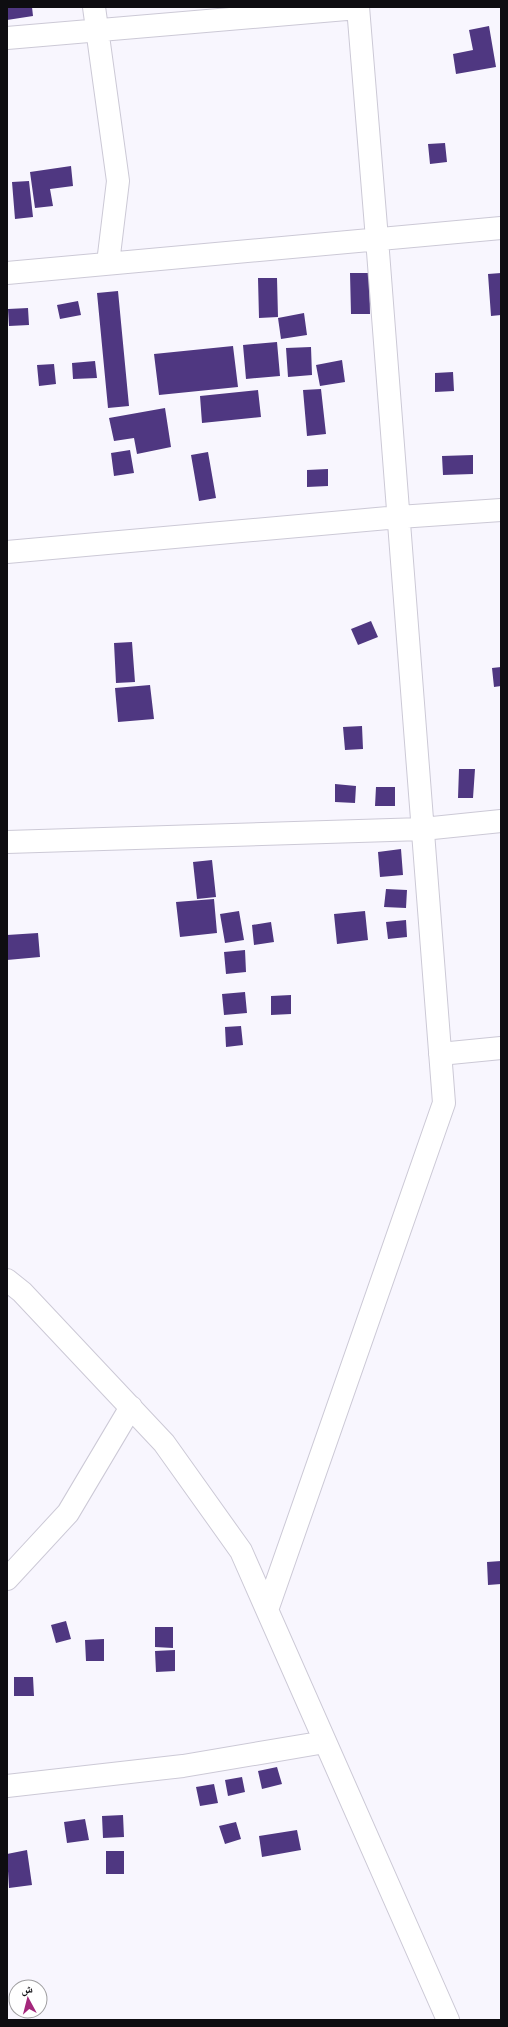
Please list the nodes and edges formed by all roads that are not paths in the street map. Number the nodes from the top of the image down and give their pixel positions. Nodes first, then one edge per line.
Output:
1 (94, 7) edge
2 (358, 7) edge
3 (97, 30) junction
4 (7, 38) edge
5 (501, 228) edge
6 (377, 239) junction
7 (108, 263) junction
8 (7, 272) edge
9 (501, 510) edge
10 (399, 517) junction
11 (7, 552) edge
12 (501, 821) edge
13 (423, 829) junction
14 (7, 842) edge
15 (501, 1048) edge
16 (440, 1054) junction
17 (7, 1280) edge
18 (131, 1408) junction
19 (7, 1579) edge
20 (266, 1610) junction
21 (325, 1742) junction
22 (7, 1786) edge
23 (448, 2020) edge

1 - 3 street
2 - 3 street
2 - 6 street
3 - 4 street
3 - 7 street
5 - 6 street
6 - 7 street
6 - 10 street
7 - 8 street
9 - 10 street
10 - 11 street
10 - 13 street
12 - 13 street
13 - 14 street
13 - 16 street
15 - 16 street
16 - 20 street
17 - 18 street
18 - 19 street
18 - 20 street
20 - 21 street
21 - 22 street
21 - 23 street

